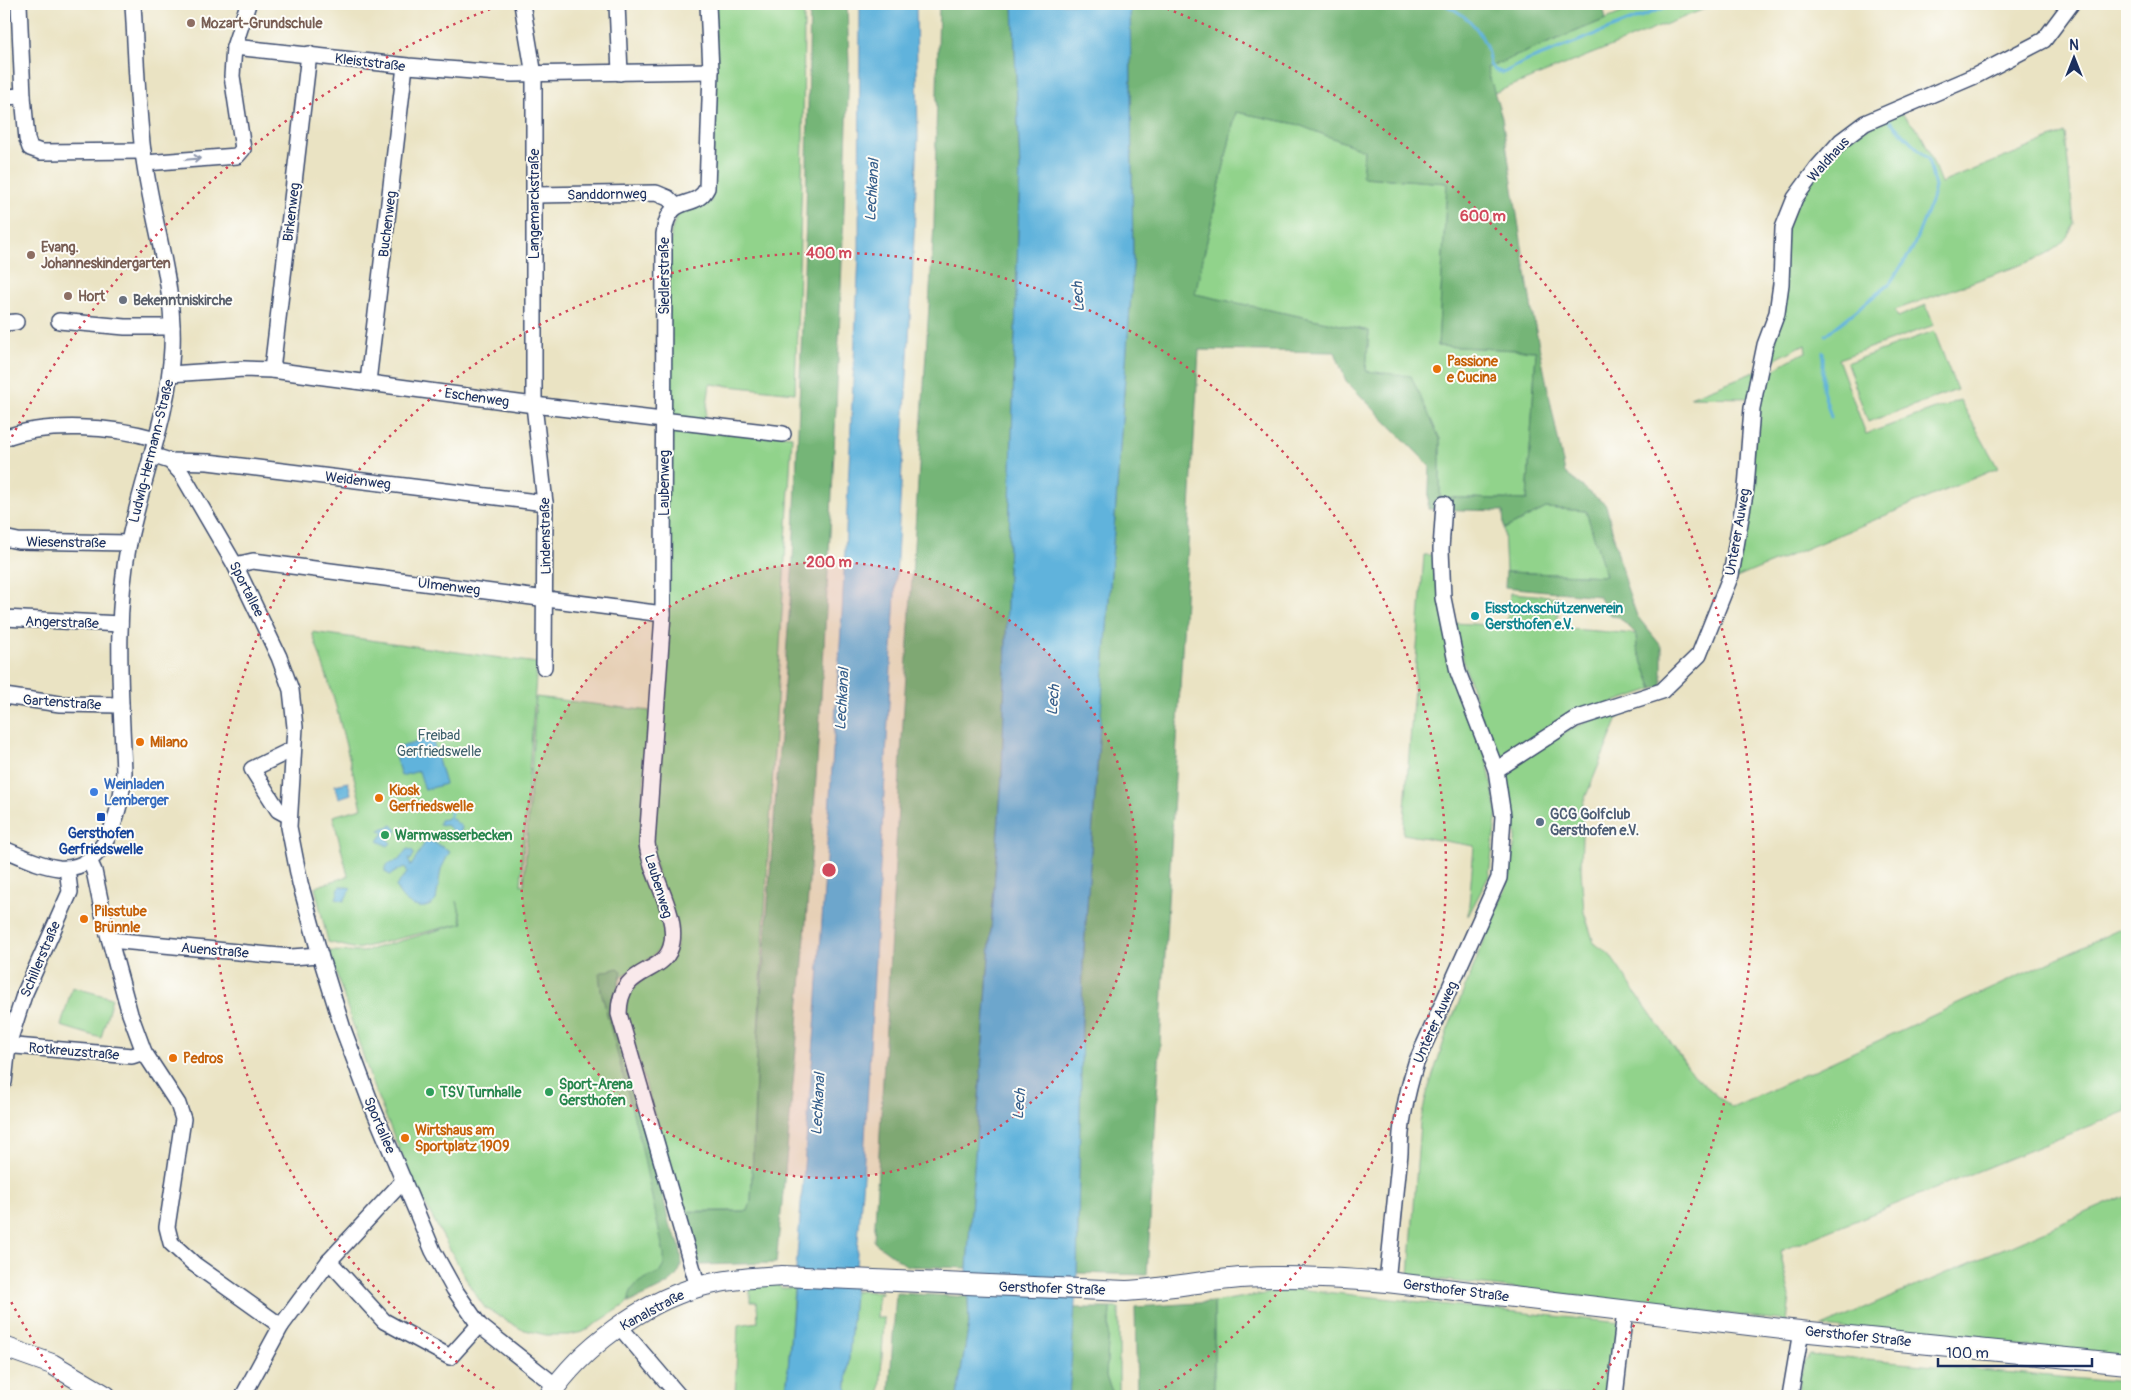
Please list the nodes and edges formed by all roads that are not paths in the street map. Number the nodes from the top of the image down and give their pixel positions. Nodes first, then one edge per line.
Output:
1 (19, 4) edge
2 (133, 4) edge
3 (248, 4) edge
4 (522, 4) edge
5 (617, 4) edge
6 (708, 4) edge
7 (2071, 4) edge
8 (234, 47) junction
9 (309, 54) junction
10 (405, 66) junction
11 (711, 71) junction
12 (620, 73) junction
13 (534, 75) junction
14 (23, 96) junction
15 (4, 97) edge
16 (144, 158) junction
17 (535, 195) junction
18 (676, 206) junction
19 (59, 321) dead end
20 (172, 327) junction
21 (272, 370) junction
22 (170, 374) junction
23 (1759, 377) joint
24 (368, 382) junction
25 (534, 405) junction
26 (664, 420) junction
27 (783, 434) dead end
28 (4, 438) edge
29 (156, 438) junction
30 (151, 455) junction
31 (170, 461) junction
32 (545, 503) junction
33 (1444, 504) dead end
34 (4, 538) edge
35 (129, 543) junction
36 (235, 565) junction
37 (546, 599) junction
38 (663, 614) junction
39 (4, 618) edge
40 (120, 624) junction
41 (544, 667) dead end
42 (4, 696) edge
43 (121, 705) junction
44 (293, 749) junction
45 (1496, 770) junction
46 (288, 816) junction
47 (4, 849) edge
48 (89, 860) junction
49 (67, 868) junction
50 (110, 940) junction
51 (320, 955) junction
52 (6, 1045) edge
53 (144, 1052) junction
54 (4, 1082) edge
55 (404, 1180) junction
56 (329, 1261) junction
57 (782, 1276) joint
58 (1386, 1282) junction
59 (698, 1286) junction
60 (1625, 1311) junction
61 (478, 1325) junction
62 (281, 1326) junction
63 (619, 1326) junction
64 (1801, 1331) junction
65 (4, 1347) edge
66 (2127, 1364) edge
67 (552, 1391) edge
68 (106, 1396) edge
69 (244, 1396) edge
70 (679, 1396) edge
71 (1615, 1396) edge
72 (1790, 1396) edge

1 - 14 street
2 - 16 street, Ludwig-Hermann-Straße
3 - 8 street
4 - 13 street, Langemarckstraße
5 - 12 street
6 - 11 street
7 - 23 street, Waldhaus
8 - 9 street, Kleiststraße
16 -> 8 street
9 - 10 street, Kleiststraße
9 - 21 street, Birkenweg
10 - 13 street, Kleiststraße
10 - 24 street, Buchenweg
11 - 12 street, Kleiststraße
11 - 18 street
12 - 13 street, Kleiststraße
13 - 17 street, Langemarckstraße
14 - 15 street
14 - 16 street
16 - 20 street, Ludwig-Hermann-Straße
17 - 18 street, Sanddornweg
17 - 25 street, Langemarckstraße
18 - 26 street, Siedlerstraße
19 - 20 street
20 - 22 street, Ludwig-Hermann-Straße
21 - 22 street, Eschenweg
21 - 24 street, Eschenweg
22 - 29 street, Ludwig-Hermann-Straße
23 - 45 street, Unterer Auweg
24 - 25 street, Eschenweg
25 - 26 street, Eschenweg
25 - 32 street, Lindenstraße
26 - 27 street, Eschenweg
26 - 38 street, Laubenweg
28 - 29 street
29 - 30 street, Ludwig-Hermann-Straße
30 - 31 street
30 - 35 street, Ludwig-Hermann-Straße
31 - 32 street, Weidenweg
31 - 36 street, Sportallee
32 - 37 street, Lindenstraße
33 - 45 street, Unterer Auweg
34 - 35 street, Wiesenstraße
35 - 40 street, Ludwig-Hermann-Straße
36 - 37 street, Ulmenweg
36 - 44 street, Sportallee
37 - 38 street, Ulmenweg
37 - 41 street, Lindenstraße
38 - 59 street, Laubenweg
39 - 40 street, Angerstraße
40 - 43 street, Ludwig-Hermann-Straße
42 - 43 street, Gartenstraße
43 - 48 street, Ludwig-Hermann-Straße
44 - 46 street, Sportallee
44 - 46 street
45 - 58 street, Unterer Auweg
46 - 51 street, Sportallee
47 - 49 street
48 - 49 street
48 - 50 street
49 - 52 street, Schillerstraße
50 - 51 street, Auenstraße
50 - 53 street
51 - 55 street, Sportallee
52 - 53 street, Rotkreuzstraße
52 - 54 street, Schillerstraße
53 - 62 street
55 - 56 street
55 - 61 street, Sportallee
56 - 61 street
56 - 62 street
57 - 58 main road, Gersthofer Straße
57 - 59 main road, Kanalstraße
58 - 60 main road, Gersthofer Straße
59 - 63 main road, Kanalstraße
60 - 64 main road, Gersthofer Straße
60 - 71 street
61 - 67 street, Sportallee
62 - 69 street
63 - 67 main road, Kanalstraße
63 - 70 street
64 - 66 main road, Gersthofer Straße
64 - 72 street
65 - 68 main road

